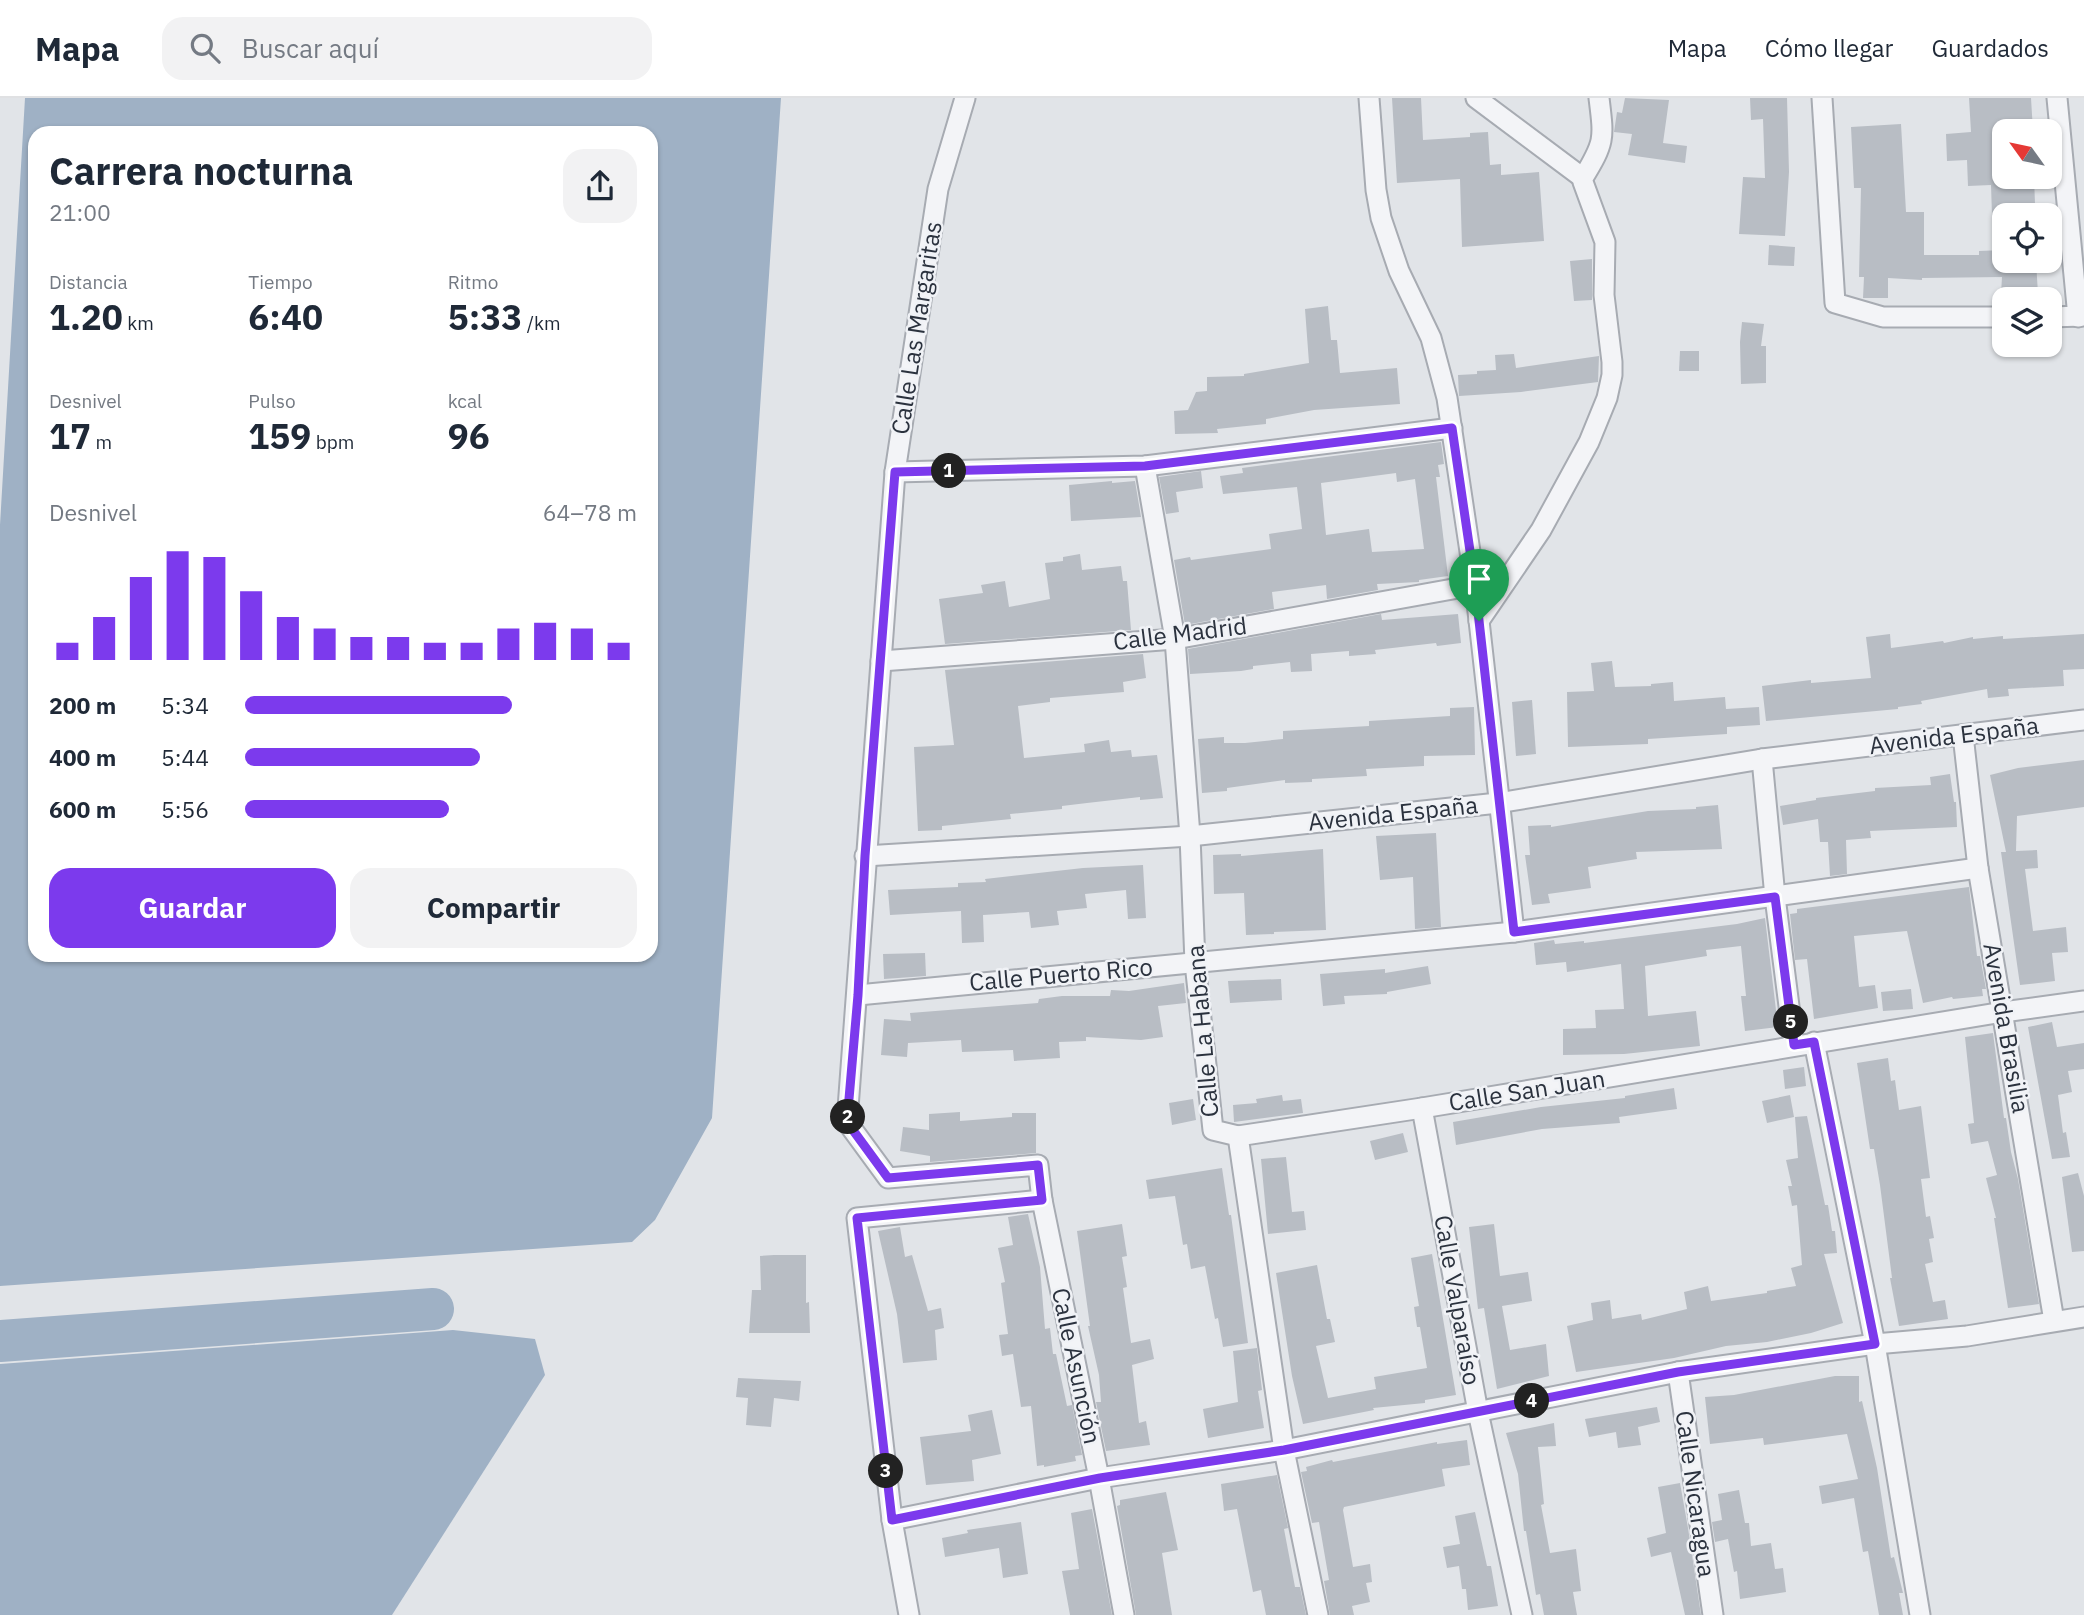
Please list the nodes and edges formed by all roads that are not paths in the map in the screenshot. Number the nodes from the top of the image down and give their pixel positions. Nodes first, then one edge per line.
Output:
1 (965, 98) edge
2 (1369, 98) edge
3 (1476, 98) edge
4 (1599, 98) edge
5 (1822, 98) edge
6 (2057, 98) edge
7 (1583, 178) junction
8 (2081, 316) edge
9 (1992, 317) edge
10 (2062, 317) edge
11 (1452, 428) junction
12 (1145, 466) junction
13 (895, 472) junction
14 (1475, 585) junction
15 (1479, 621) junction
16 (1175, 639) junction
17 (881, 661) junction
18 (2084, 720) edge
19 (1963, 736) junction
20 (1762, 760) junction
21 (1498, 803) junction
22 (1189, 836) junction
23 (865, 856) junction
24 (1978, 868) junction
25 (1775, 897) junction
26 (1514, 932) junction
27 (1195, 962) junction
28 (858, 995) junction
29 (2084, 1001) edge
30 (2003, 1012) junction
31 (1814, 1042) junction
32 (1794, 1045) junction
33 (1422, 1108) junction
34 (1238, 1136) junction
35 (888, 1178) joint
36 (1042, 1200) junction
37 (2084, 1317) edge
38 (2054, 1321) junction
39 (1875, 1344) junction
40 (1678, 1372) junction
41 (1478, 1412) junction
42 (1284, 1450) junction
43 (1100, 1478) junction
44 (892, 1520) junction
45 (909, 1615) edge
46 (1124, 1615) edge
47 (1318, 1615) edge
48 (1522, 1615) edge
49 (1713, 1615) edge
50 (1920, 1615) edge

1 - 13 street, Calle Las Margaritas
2 - 11 street
3 - 7 street
4 - 7 street
5 - 9 street
6 - 8 street
7 - 15 street
8 - 10 street
11 - 12 street
11 - 14 street
12 - 13 street
12 - 16 street, Calle La Habana
13 - 17 street, Calle Las Margaritas
14 - 15 street
14 - 16 street, Calle Madrid
15 - 21 street
16 - 17 street, Calle Madrid
16 - 22 street, Calle La Habana
17 - 23 street, Calle Las Margaritas
18 - 19 street, Avenida España
19 - 20 street, Avenida España
19 - 24 street, Avenida Brasilia
20 - 21 street, Avenida España
20 - 25 street
21 - 22 street, Avenida España
21 - 26 street
22 - 23 street, Avenida España
22 - 27 street, Calle La Habana
23 - 28 street, Calle Las Margaritas
24 - 25 street, Calle Puerto Rico
24 - 30 street, Avenida Brasilia
25 - 26 street, Calle Puerto Rico
25 - 32 street
26 - 27 street, Calle Puerto Rico
27 - 28 street, Calle Puerto Rico
27 - 34 street, Calle La Habana
28 - 35 street, Calle Las Margaritas
29 - 30 street, Calle San Juan
30 - 31 street, Calle San Juan
30 - 38 street, Avenida Brasilia
31 - 32 street, Calle San Juan
31 - 39 street
32 - 33 street, Calle San Juan
33 - 34 street, Calle San Juan
33 - 41 street, Calle Valparaíso
34 - 42 street, Calle La Habana
35 - 36 street, Calle Asunción
36 - 43 street, Calle Asunción
36 - 44 street
37 - 38 street
38 - 39 street
39 - 40 street
39 - 50 street
40 - 41 street
40 - 49 street, Calle Nicaragua
41 - 42 street
41 - 48 street, Calle Valparaíso
42 - 43 street
42 - 47 street, Calle La Habana
43 - 44 street
43 - 46 street, Calle Asunción
44 - 45 street

